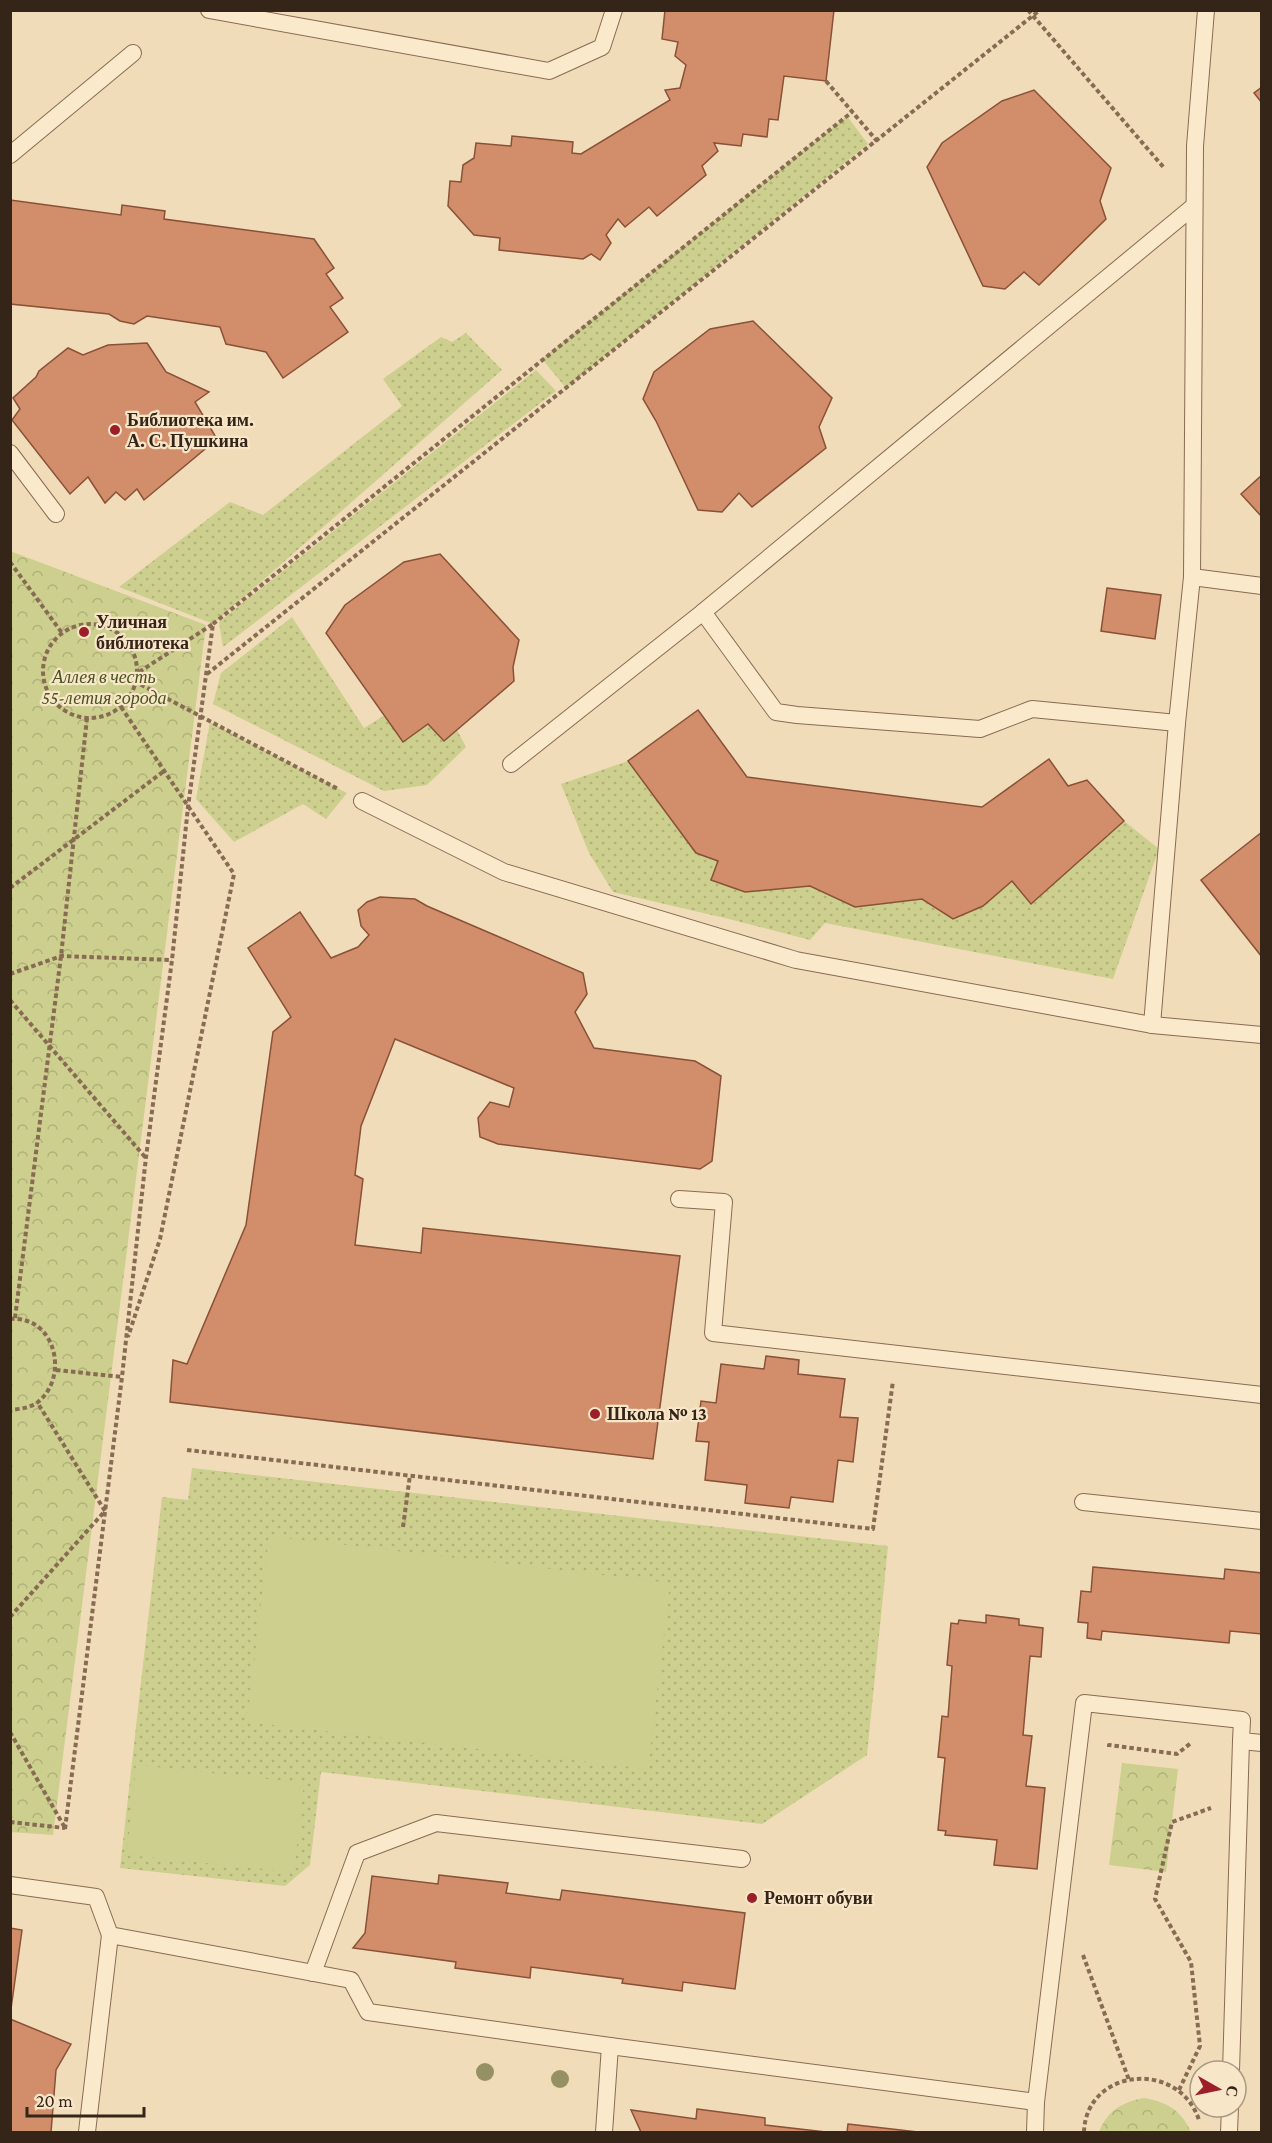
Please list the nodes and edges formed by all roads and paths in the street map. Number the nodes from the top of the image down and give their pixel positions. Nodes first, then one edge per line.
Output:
1 (209, 10) edge
2 (614, 10) edge
3 (1028, 10) edge
4 (1040, 10) edge
5 (1206, 10) edge
6 (1033, 16) junction
7 (133, 53) dead end
8 (825, 81) dead end
9 (852, 112) junction
10 (877, 141) junction
11 (10, 155) edge
12 (1194, 206) junction
13 (10, 453) edge
14 (56, 514) dead end
15 (10, 562) edge
16 (1192, 577) junction
17 (1262, 586) edge
18 (702, 612) junction
19 (213, 624) junction
20 (62, 633) junction
21 (136, 674) junction
22 (207, 675) junction
23 (135, 681) junction
24 (120, 707) junction
25 (201, 717) junction
26 (87, 718) junction
27 (1177, 723) junction
28 (510, 764) dead end
29 (164, 771) junction
30 (362, 801) joint
31 (188, 807) junction
32 (73, 840) junction
33 (10, 888) edge
34 (61, 956) junction
35 (172, 960) junction
36 (10, 974) edge
37 (10, 1000) edge
38 (1152, 1025) junction
39 (1262, 1035) edge
40 (50, 1046) junction
41 (146, 1157) junction
42 (679, 1199) dead end
43 (13, 1319) edge
44 (125, 1345) junction
45 (897, 1354) junction
46 (56, 1370) junction
47 (122, 1377) junction
48 (1262, 1395) edge
49 (38, 1402) junction
50 (10, 1410) edge
51 (187, 1450) dead end
52 (410, 1475) junction
53 (1083, 1502) dead end
54 (105, 1511) junction
55 (1262, 1521) edge
56 (403, 1527) dead end
57 (10, 1617) edge
58 (1221, 1718) junction
59 (10, 1732) edge
60 (1242, 1741) junction
61 (1262, 1743) edge
62 (1107, 1756) dead end
63 (1240, 1797) junction
64 (10, 1822) edge
65 (65, 1828) junction
66 (741, 1859) dead end
67 (10, 1885) edge
68 (110, 1935) junction
69 (1083, 1953) dead end
70 (313, 1973) junction
71 (610, 2046) junction
72 (1231, 2059) edge
73 (1129, 2080) junction
74 (1179, 2090) junction
75 (1036, 2102) junction
76 (1200, 2125) dead end
77 (87, 2133) edge
78 (604, 2133) edge
79 (1035, 2133) edge
80 (1084, 2133) edge

1 - 2 lane
3 - 6 path
4 - 6 path
5 - 12 lane
6 - 10 path
6 - 12 path
7 - 11 lane
8 - 9 path
9 - 10 path
9 - 19 path
10 - 22 path
12 - 16 lane
12 - 18 lane
13 - 14 lane
15 - 20 path
16 - 17 lane
16 - 27 lane
18 - 27 lane
18 - 28 lane
19 - 21 path
19 - 22 path
20 - 21 path
20 - 26 path
21 - 23 path
22 - 25 path
23 - 24 path
23 - 25 path
24 - 26 path
24 - 29 path
25 - 30 path
25 - 31 path
26 - 32 path
27 - 38 lane
29 - 31 path
29 - 32 path
30 - 38 lane
31 - 35 path
31 - 44 path
32 - 33 path
32 - 34 path
34 - 35 path
34 - 36 path
34 - 40 path
35 - 41 path
37 - 40 path
38 - 39 lane
40 - 41 path
40 - 43 path
41 - 44 path
42 - 45 lane
43 - 46 path
44 - 47 path
45 - 48 lane
45 - 52 path
46 - 47 path
46 - 49 path
47 - 54 path
49 - 50 path
49 - 54 path
51 - 52 path
52 - 56 path
53 - 55 lane
54 - 57 path
54 - 65 path
58 - 60 lane
58 - 62 path
58 - 75 lane
59 - 65 path
60 - 61 lane
60 - 63 lane
63 - 72 lane
63 - 74 path
64 - 65 path
66 - 70 lane
67 - 68 lane
68 - 70 lane
68 - 77 lane
69 - 73 path
70 - 71 lane
71 - 75 lane
71 - 78 lane
73 - 74 path
73 - 80 path
74 - 76 path
75 - 79 lane

